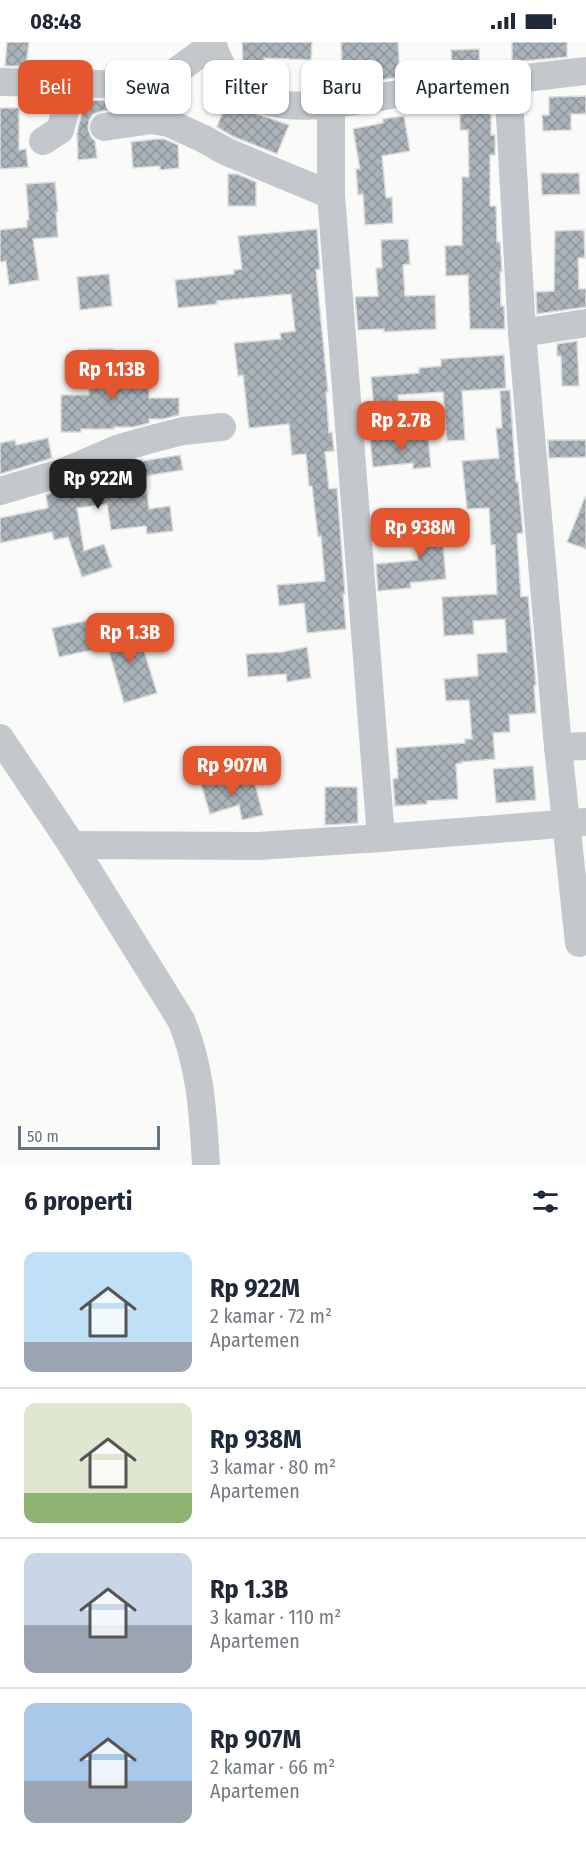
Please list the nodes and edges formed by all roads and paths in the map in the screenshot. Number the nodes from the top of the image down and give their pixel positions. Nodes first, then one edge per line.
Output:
1 (212, 44) edge
2 (586, 71) edge
3 (531, 77) edge
4 (0, 82) edge
5 (18, 82) edge
6 (93, 84) edge
7 (301, 105) edge
8 (65, 114) edge
9 (330, 114) edge
10 (510, 114) edge
11 (104, 127) dead end
12 (43, 141) dead end
13 (331, 195) junction
14 (586, 323) edge
15 (522, 333) junction
16 (222, 427) dead end
17 (0, 491) edge
18 (0, 738) edge
19 (572, 747) edge
20 (576, 823) edge
21 (381, 838) junction
22 (72, 845) junction
23 (579, 943) dead end
24 (206, 1165) edge

1 - 6 street
1 - 7 street
2 - 3 street
4 - 5 street
8 - 12 street
9 - 13 street
10 - 15 street
11 - 13 street
13 - 21 street
14 - 15 street
15 - 19 street
16 - 17 street
18 - 22 street
19 - 20 street
20 - 21 street
20 - 23 street
21 - 22 street
22 - 24 street

